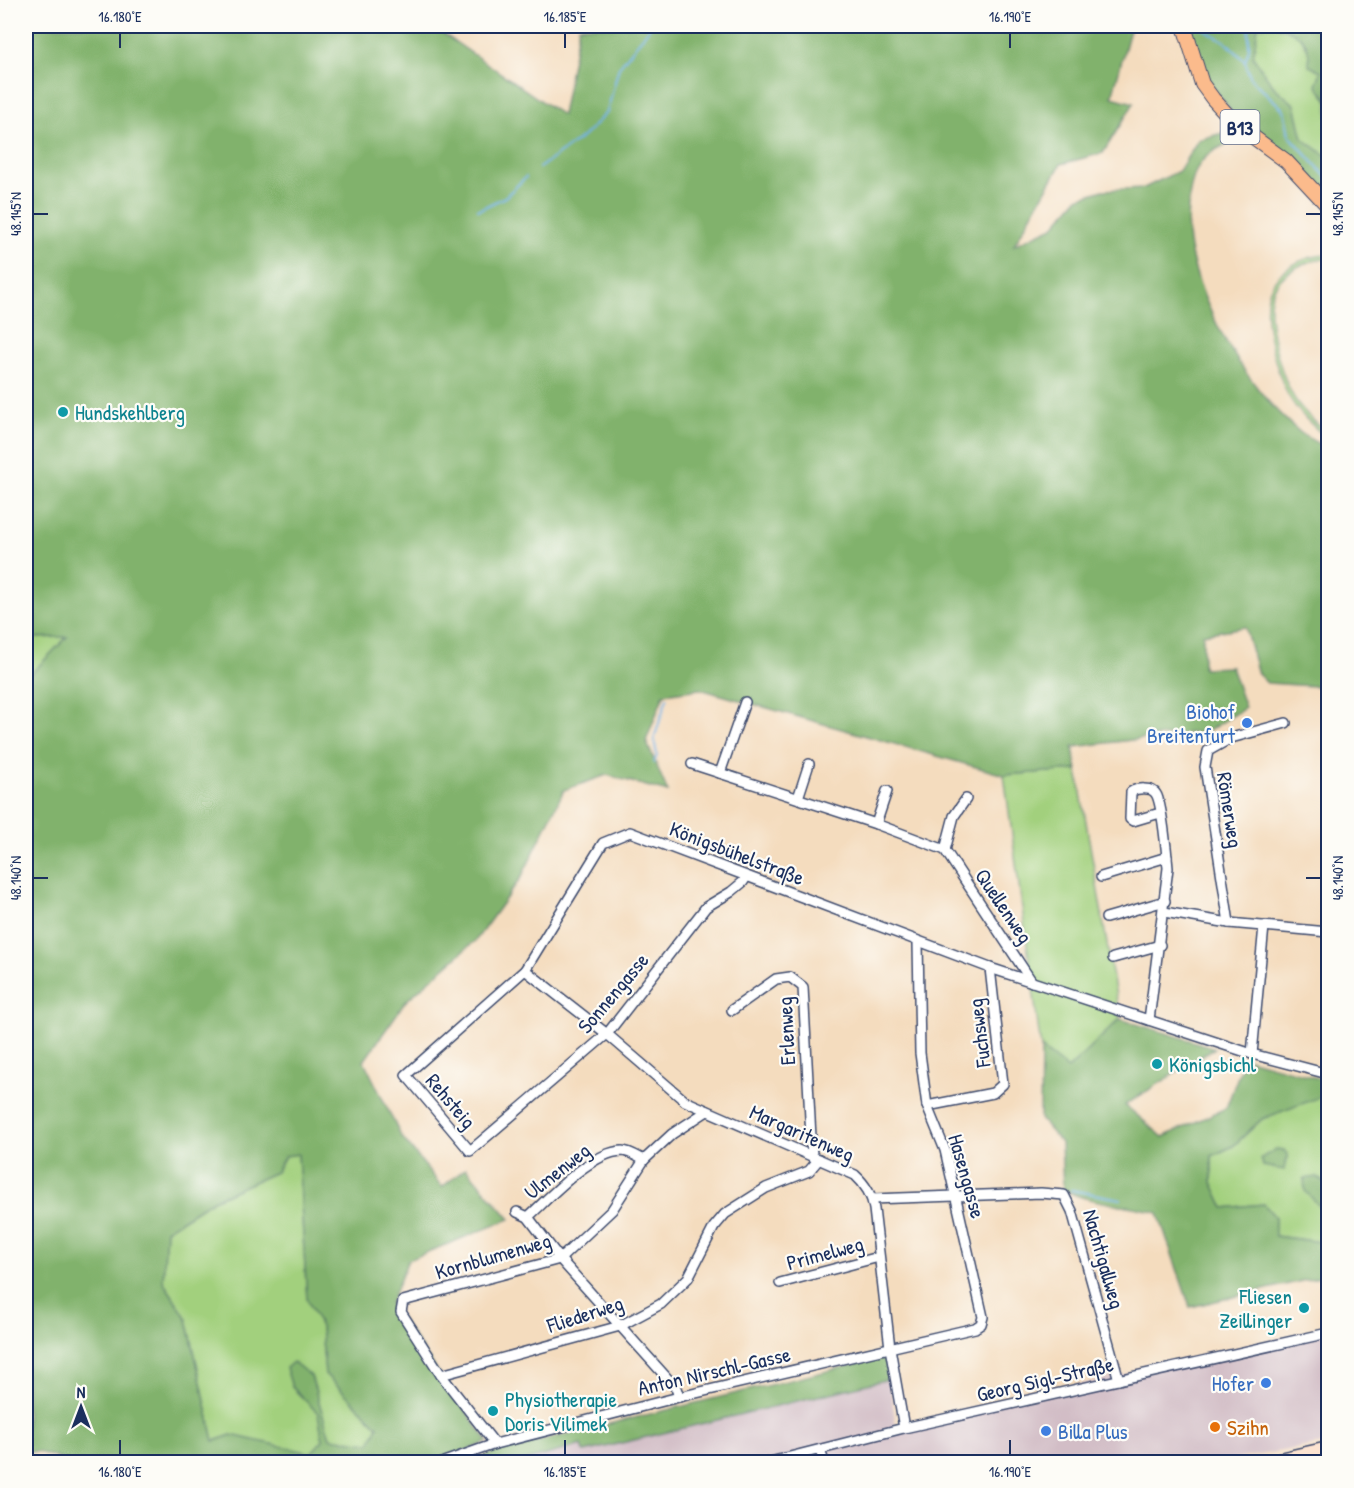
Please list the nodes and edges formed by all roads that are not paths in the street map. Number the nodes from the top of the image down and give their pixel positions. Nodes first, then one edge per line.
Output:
1 (1184, 26) edge
2 (1329, 206) edge
3 (745, 702) dead end
4 (1286, 723) dead end
5 (692, 764) dead end
6 (809, 764) dead end
7 (720, 773) junction
8 (887, 791) dead end
9 (798, 798) junction
10 (966, 799) dead end
11 (1160, 813) dead end
12 (876, 824) junction
13 (945, 850) junction
14 (1167, 857) junction
15 (747, 876) junction
16 (1101, 877) dead end
17 (1165, 901) junction
18 (1164, 912) junction
19 (1106, 918) dead end
20 (1229, 922) junction
21 (1264, 926) junction
22 (1329, 933) edge
23 (918, 943) junction
24 (1160, 945) junction
25 (1113, 957) dead end
26 (990, 968) junction
27 (525, 970) junction
28 (1032, 982) junction
29 (732, 1010) dead end
30 (1149, 1020) junction
31 (607, 1034) junction
32 (1252, 1054) junction
33 (1329, 1074) edge
34 (405, 1075) joint
35 (927, 1106) junction
36 (707, 1111) junction
37 (470, 1151) joint
38 (816, 1157) junction
39 (644, 1160) junction
40 (956, 1198) junction
41 (872, 1199) junction
42 (517, 1212) dead end
43 (528, 1217) junction
44 (879, 1257) junction
45 (560, 1259) junction
46 (780, 1283) dead end
47 (620, 1326) junction
48 (1329, 1333) edge
49 (890, 1348) junction
50 (441, 1375) junction
51 (1119, 1380) junction
52 (679, 1397) junction
53 (904, 1428) junction
54 (495, 1444) junction
55 (1329, 1448) edge
56 (820, 1450) junction
57 (444, 1462) edge
58 (770, 1462) edge
59 (824, 1462) edge
60 (1266, 1462) edge

1 - 2 main road, B13
3 - 7 street
4 - 20 street, Römerweg
5 - 7 street
6 - 9 street
7 - 9 street
8 - 12 street
9 - 12 street
10 - 13 street
11 - 14 street
12 - 13 street
13 - 28 street, Quellenweg
14 - 16 street
14 - 17 street
15 - 23 street, Königsbühelstraße
15 - 27 street, Königsbühelstraße
15 - 31 street, Sonnengasse
17 - 18 street
17 - 19 street
18 - 20 street
18 - 24 street
20 - 21 street
21 - 22 street
21 - 32 street
23 - 26 street, Königsbühelstraße
23 - 35 street, Hasengasse
24 - 25 street
24 - 30 street
26 - 28 street, Königsbühelstraße
26 - 35 street, Fuchsweg
27 - 31 street, Margaritenweg
27 - 34 street, Königsbühelstraße
28 - 30 street, Königsbühelstraße
29 - 38 street, Erlenweg
30 - 32 street, Königsbühelstraße
31 - 36 street, Margaritenweg
31 - 37 street, Sonnengasse
32 - 33 street, Königsbühelstraße
34 - 37 street, Rehsteig
35 - 40 street, Hasengasse
36 - 38 street, Margaritenweg
36 - 39 street, Kornblumenweg
38 - 41 street, Margaritenweg
38 - 47 street, Fliederweg
39 - 43 street, Ulmenweg
39 - 45 street, Kornblumenweg
40 - 41 street, Nachtigallweg
40 - 49 street, Hasengasse
40 - 51 street, Nachtigallweg
41 - 44 street, Margaritenweg
42 - 43 street
43 - 45 street
44 - 46 street, Primelweg
44 - 49 street, Margaritenweg
45 - 47 street
45 - 50 street, Kornblumenweg
47 - 50 street, Fliederweg
47 - 52 street
48 - 51 street, Georg Sigl-Straße
49 - 52 street, Anton Nirschl-Gasse
49 - 53 street, Margaritenweg
50 - 54 street, Kornblumenweg
51 - 53 street, Georg Sigl-Straße
52 - 54 street, Anton Nirschl-Gasse
53 - 56 street, Georg Sigl-Straße
54 - 57 street, Anton Nirschl-Gasse
55 - 60 main road
56 - 58 street, Georg Sigl-Straße
56 - 59 street

